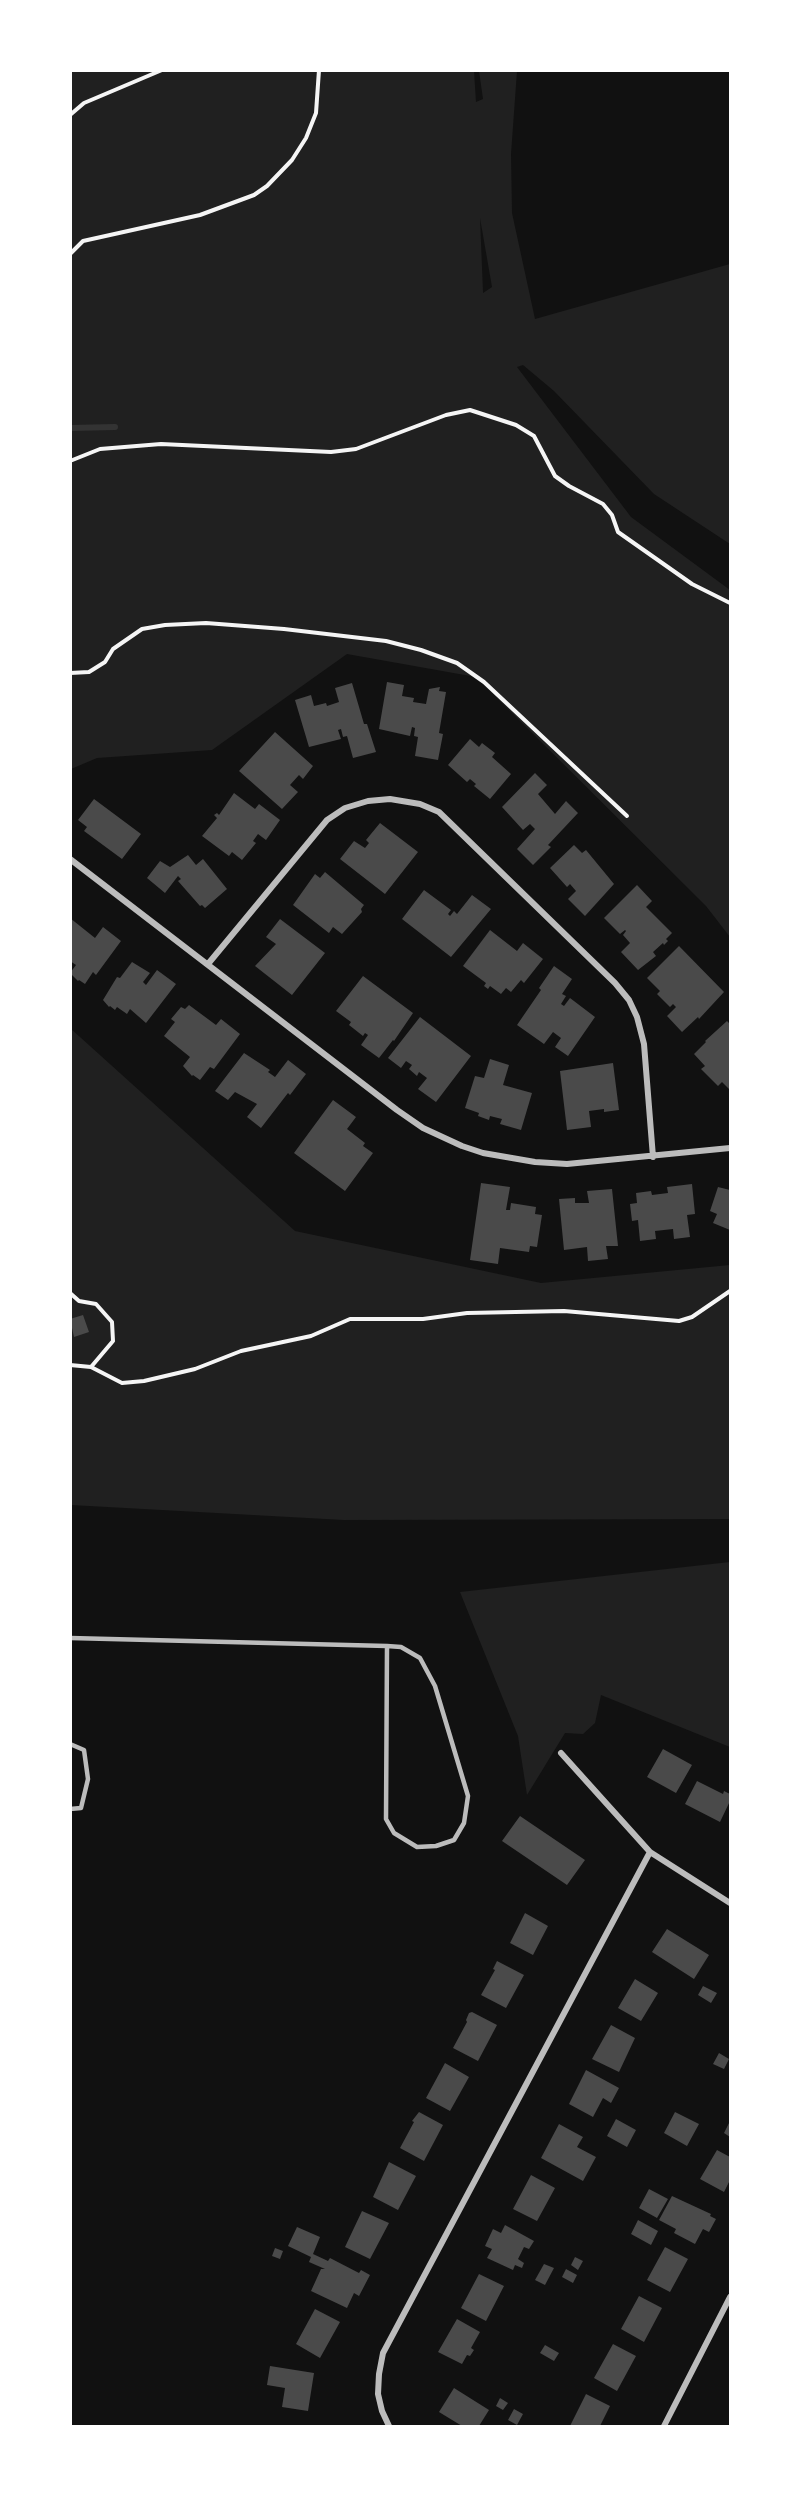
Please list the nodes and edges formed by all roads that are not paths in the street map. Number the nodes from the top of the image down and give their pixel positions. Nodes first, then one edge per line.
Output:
1 (70, 859) edge
2 (208, 964) junction
3 (730, 1148) edge
4 (653, 1156) junction
5 (70, 1638) edge
6 (387, 1646) junction
7 (70, 1743) edge
8 (561, 1753) dead end
9 (70, 1809) edge
10 (650, 1852) junction
11 (730, 1903) edge
12 (730, 2297) edge
13 (389, 2427) edge
14 (664, 2427) edge

1 - 2 street
2 - 4 street
2 - 4 street
3 - 4 street
5 - 6 lane
6 - 6 lane
7 - 9 lane
8 - 10 street
10 - 11 street
10 - 13 street
12 - 14 street

